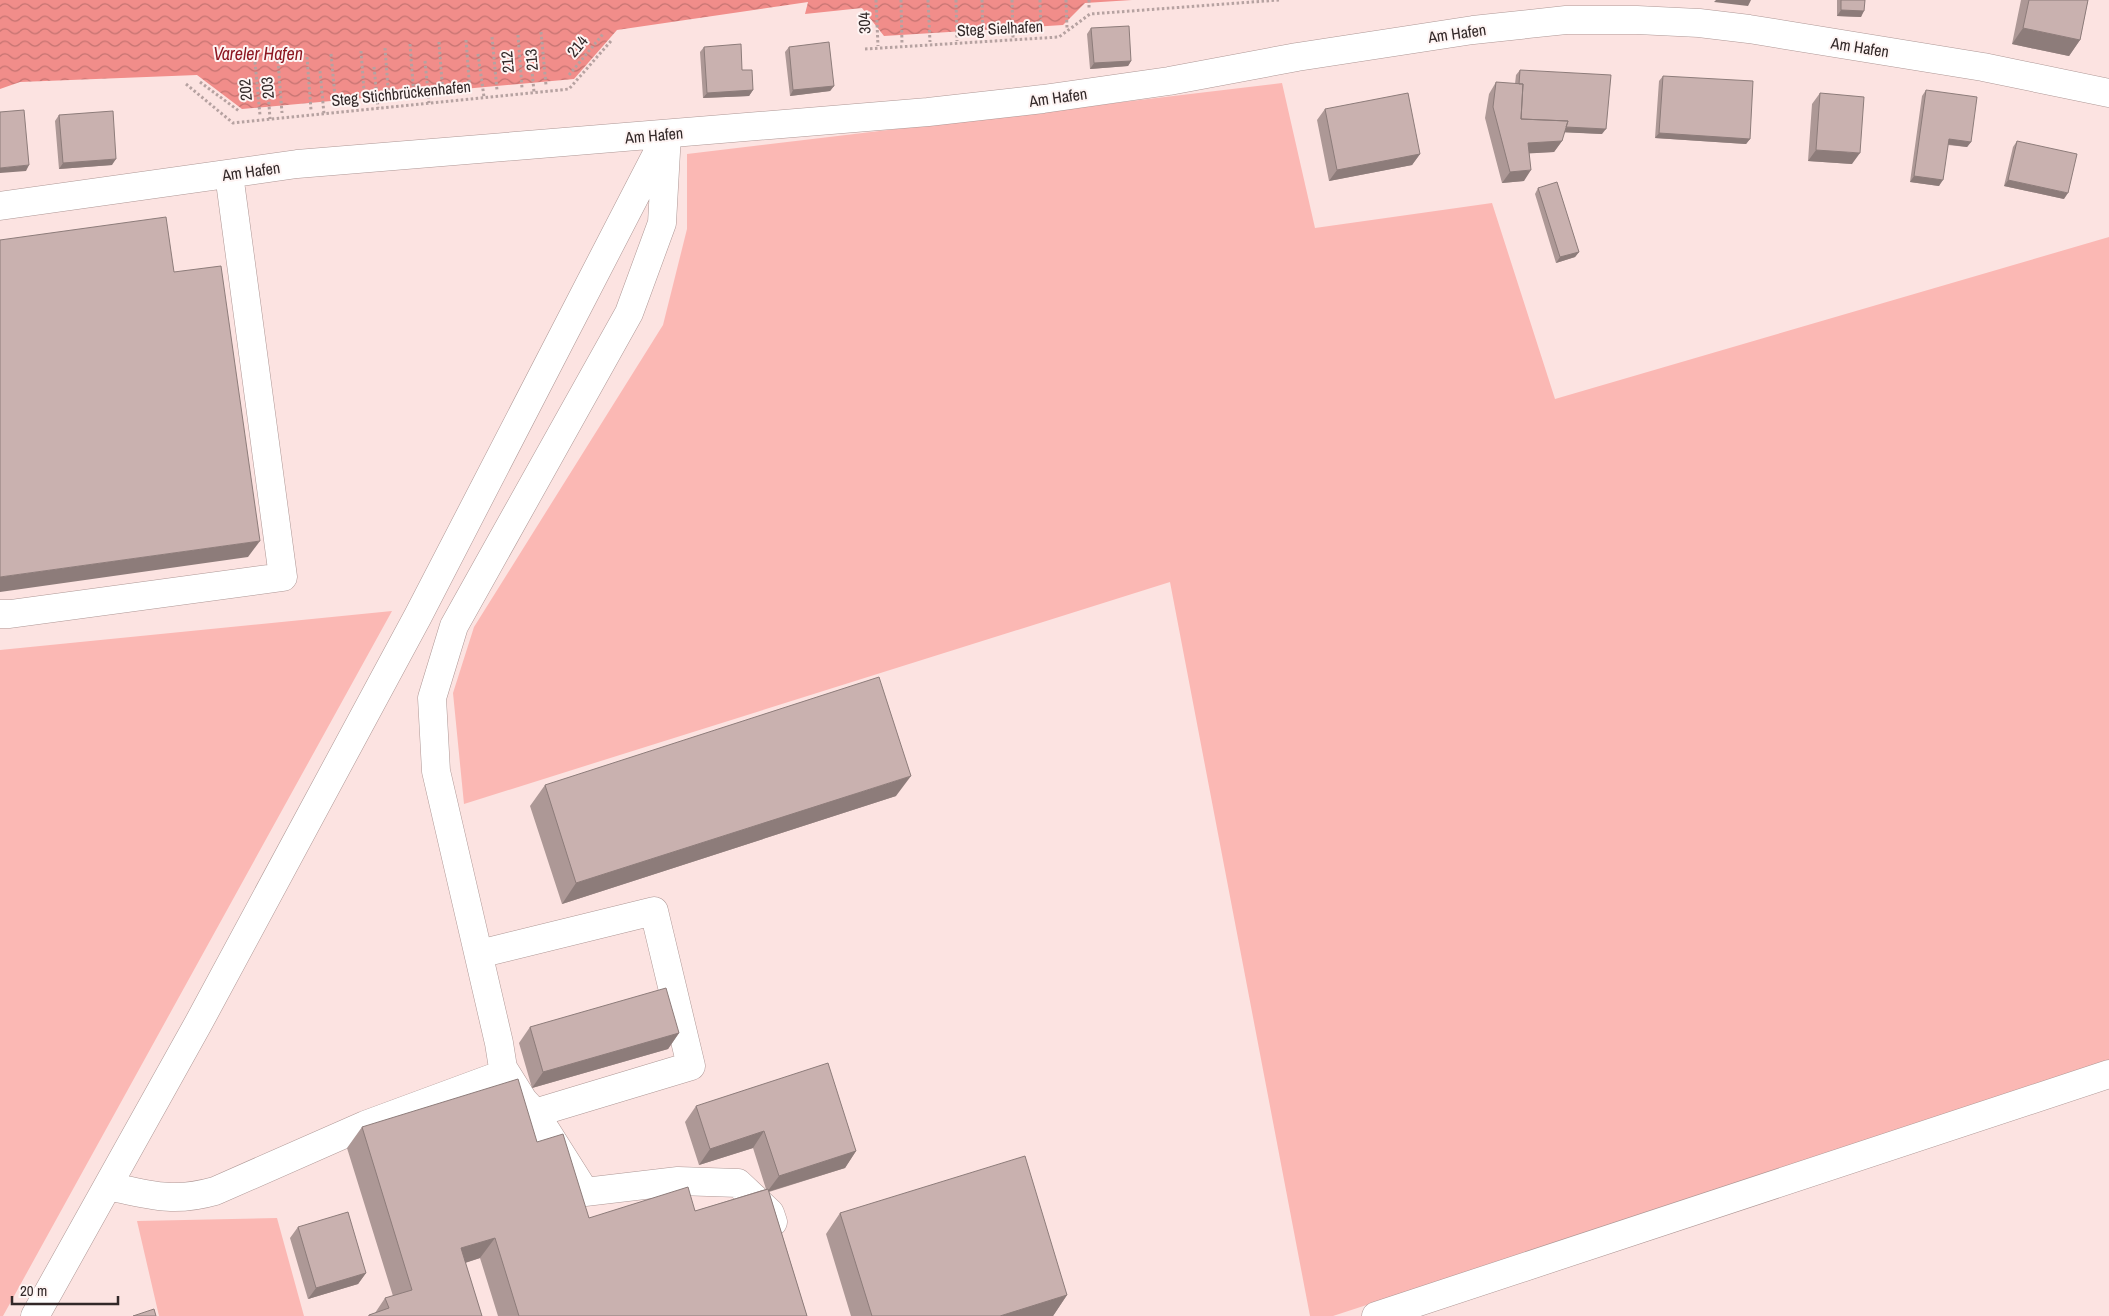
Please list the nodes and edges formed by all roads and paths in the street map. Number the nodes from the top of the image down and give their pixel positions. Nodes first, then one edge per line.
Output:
1 (876, 0) edge
2 (901, 0) edge
3 (928, 0) edge
4 (956, 0) edge
5 (982, 0) edge
6 (1012, 0) edge
7 (1040, 0) edge
8 (1066, 0) edge
9 (1089, 0) edge
10 (1279, 0) edge
11 (1089, 10) dead end
12 (1067, 28) dead end
13 (541, 32) dead end
14 (603, 34) dead end
15 (518, 35) dead end
16 (1041, 35) dead end
17 (492, 37) dead end
18 (1013, 38) dead end
19 (466, 40) dead end
20 (957, 40) dead end
21 (983, 40) dead end
22 (611, 41) dead end
23 (439, 42) dead end
24 (930, 42) dead end
25 (410, 44) dead end
26 (902, 44) dead end
27 (878, 46) dead end
28 (385, 48) dead end
29 (530, 49) dead end
30 (865, 49) dead end
31 (361, 51) dead end
32 (332, 54) dead end
33 (478, 54) dead end
34 (307, 57) dead end
35 (278, 60) dead end
36 (426, 60) dead end
37 (256, 62) dead end
38 (374, 67) dead end
39 (320, 71) dead end
40 (569, 75) dead end
41 (267, 77) dead end
42 (200, 82) dead end
43 (186, 84) dead end
44 (546, 85) dead end
45 (522, 88) dead end
46 (497, 90) dead end
47 (470, 92) dead end
48 (534, 92) junction
49 (2109, 92) edge
50 (444, 95) dead end
51 (414, 97) dead end
52 (484, 97) junction
53 (389, 101) dead end
54 (429, 103) junction
55 (365, 104) dead end
56 (336, 107) dead end
57 (378, 108) junction
58 (311, 110) dead end
59 (239, 111) dead end
60 (282, 113) dead end
61 (324, 114) junction
62 (260, 115) dead end
63 (270, 119) junction
64 (667, 134) junction
65 (229, 174) junction
66 (0, 206) edge
67 (0, 614) edge
68 (479, 954) junction
69 (506, 1073) junction
70 (2109, 1074) edge
71 (535, 1113) junction
72 (108, 1186) junction
73 (780, 1241) edge
74 (35, 1316) edge
75 (1376, 1316) edge

1 - 27 path, 304
2 - 26 path
3 - 24 path
4 - 20 path
5 - 21 path
6 - 18 path
7 - 16 path
8 - 12 path
9 - 11 path
10 - 30 path, Steg Sielhafen
13 - 44 path, 213
14 - 40 path, 214
15 - 45 path, 212
17 - 46 path
19 - 47 path
22 - 48 path, Steg Stichbrückenhafen
23 - 50 path
25 - 51 path
28 - 53 path
29 - 48 path
31 - 55 path
32 - 56 path
33 - 52 path
34 - 58 path
35 - 60 path, 203
36 - 54 path
37 - 62 path, 202
38 - 57 path
39 - 61 path
41 - 63 path
42 - 59 path
43 - 63 path, Steg Stichbrückenhafen
48 - 52 path, Steg Stichbrückenhafen
49 - 64 street, Am Hafen
52 - 54 path, Steg Stichbrückenhafen
54 - 57 path, Steg Stichbrückenhafen
57 - 61 path, Steg Stichbrückenhafen
61 - 63 path, Steg Stichbrückenhafen
64 - 65 street, Am Hafen
64 - 68 street
64 - 72 street
65 - 66 street, Am Hafen
65 - 67 street
68 - 69 street
68 - 71 street
69 - 71 street
69 - 72 street
70 - 75 street
71 - 73 street
72 - 74 street

